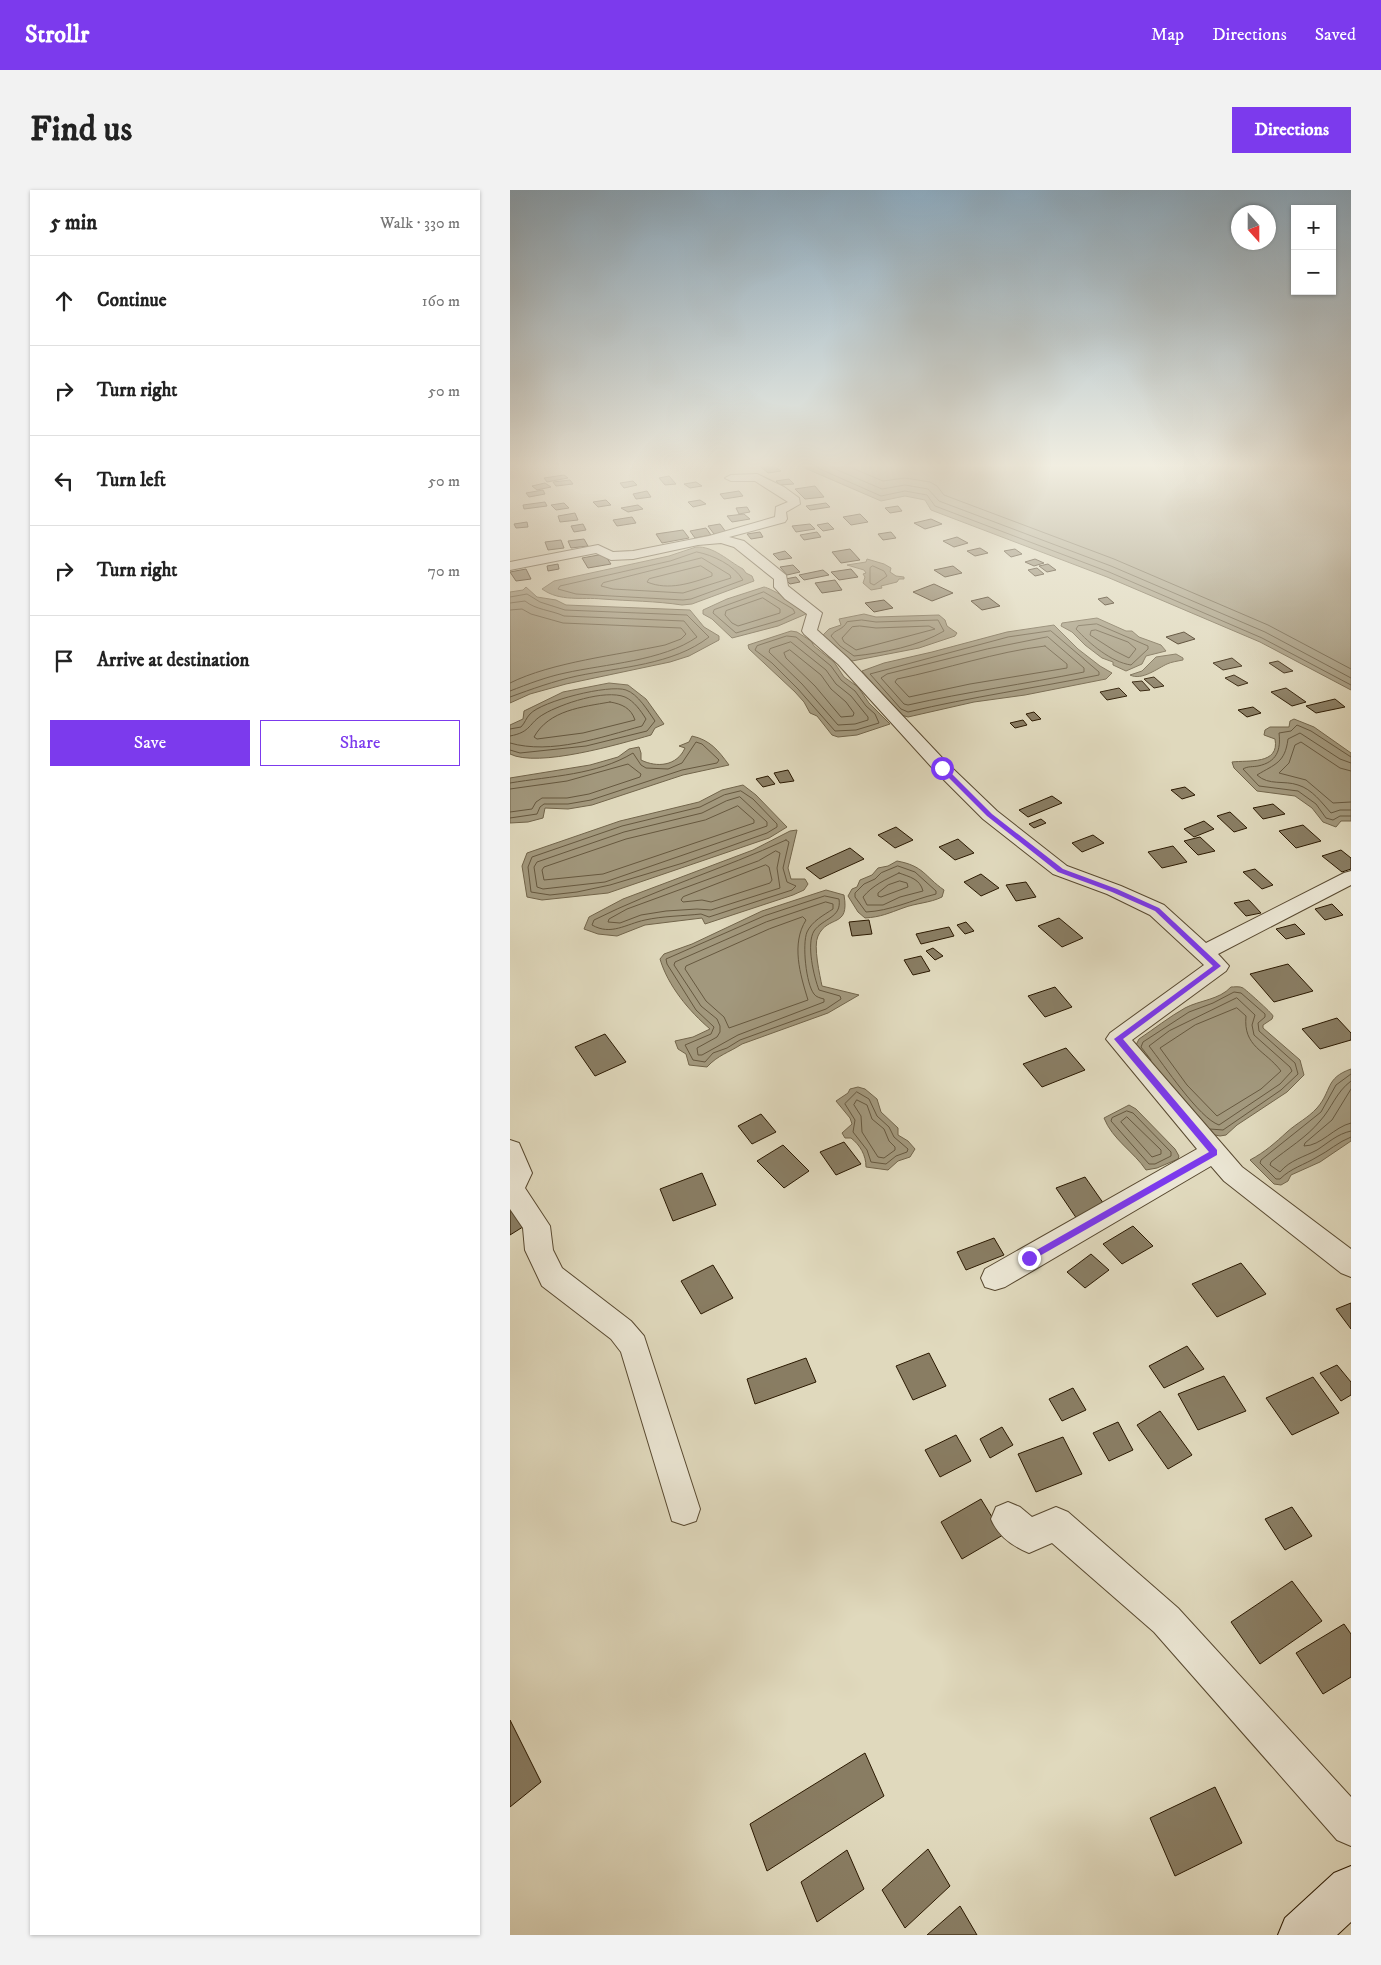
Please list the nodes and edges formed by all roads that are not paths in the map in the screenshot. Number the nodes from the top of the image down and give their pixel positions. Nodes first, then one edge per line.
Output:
1 (669, 547) edge
2 (743, 547) edge
3 (510, 566) edge
4 (1351, 878) edge
5 (1204, 954) junction
6 (510, 1150) edge
7 (1214, 1152) junction
8 (511, 1191) edge
9 (1351, 1265) edge
10 (995, 1278) dead end
11 (684, 1509) dead end
12 (1008, 1519) dead end
13 (1351, 1826) edge
14 (1351, 1890) edge
15 (1302, 1935) edge

1 - 3 street
2 - 5 street
4 - 5 street
5 - 7 street
6 - 8 street
7 - 9 street
7 - 10 street
8 - 11 street
12 - 13 street
14 - 15 main road

